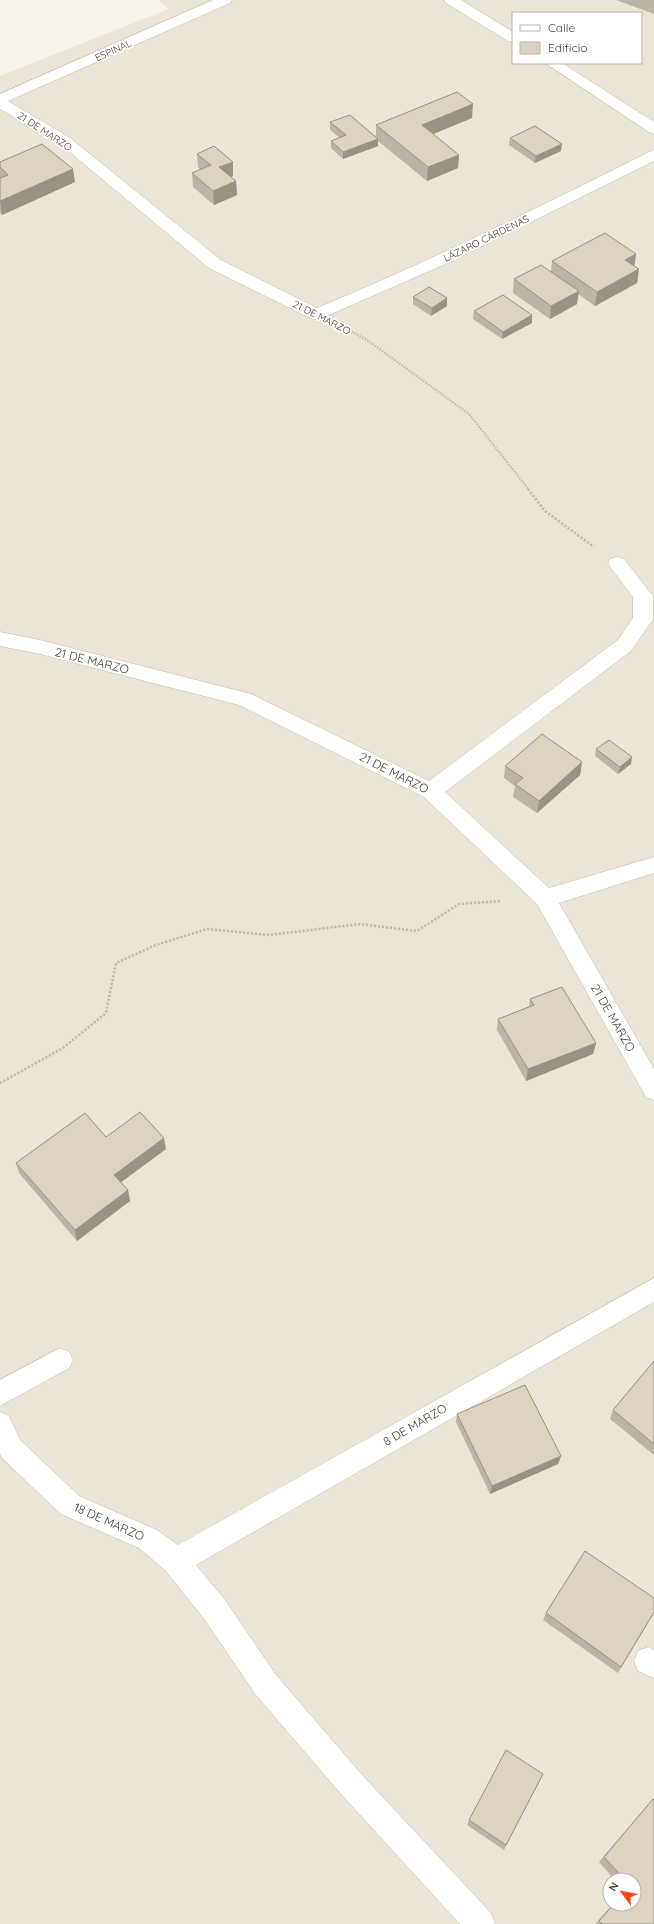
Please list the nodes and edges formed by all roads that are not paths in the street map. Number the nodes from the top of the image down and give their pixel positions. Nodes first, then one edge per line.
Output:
1 (225, 0) edge
2 (451, 0) edge
3 (512, 37) edge
4 (554, 64) edge
5 (0, 99) edge
6 (0, 103) edge
7 (654, 129) edge
8 (654, 155) edge
9 (316, 314) joint
10 (617, 564) road end
11 (0, 639) edge
12 (431, 791) junction
13 (654, 865) edge
14 (545, 898) junction
15 (654, 1090) edge
16 (654, 1289) edge
17 (60, 1360) dead end
18 (0, 1394) edge
19 (0, 1425) edge
20 (176, 1561) junction
21 (480, 1924) edge

1 - 5 street, ESPINAL
2 - 3 street
4 - 7 street
6 - 9 street, 21 DE MARZO
8 - 9 street, LÁZARO CÁRDENAS
10 - 12 street
11 - 12 street, 21 DE MARZO
12 - 14 street, 21 DE MARZO
13 - 14 street
14 - 15 street, 21 DE MARZO
16 - 20 street, 8 DE MARZO
17 - 18 street
19 - 20 street, 18 DE MARZO
20 - 21 street, 18 DE MARZO

